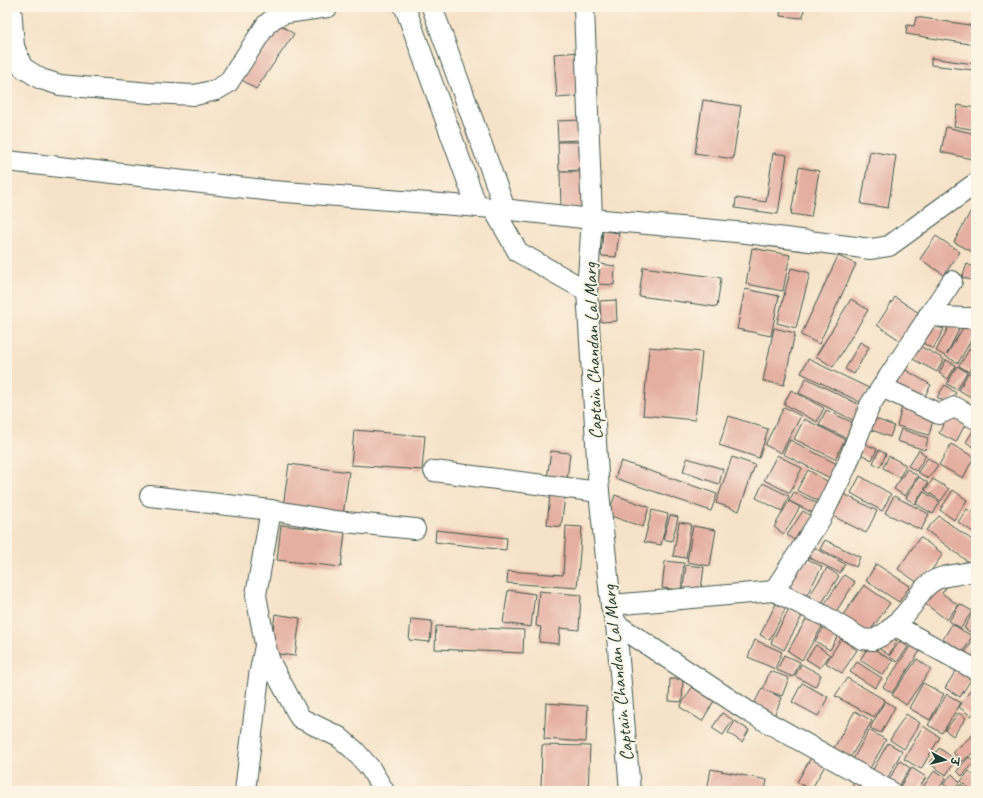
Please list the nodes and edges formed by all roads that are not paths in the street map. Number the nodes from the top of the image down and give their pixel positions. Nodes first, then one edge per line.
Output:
1 (11, 7) edge
2 (328, 7) edge
3 (404, 7) edge
4 (432, 7) edge
5 (584, 7) edge
6 (7, 161) edge
7 (976, 183) edge
8 (492, 208) junction
9 (592, 219) junction
10 (952, 281) dead end
11 (587, 291) junction
12 (928, 316) junction
13 (976, 318) edge
14 (882, 387) junction
15 (976, 419) edge
16 (434, 471) dead end
17 (598, 492) junction
18 (150, 496) dead end
19 (271, 510) junction
20 (415, 529) dead end
21 (976, 570) edge
22 (774, 591) junction
23 (611, 605) junction
24 (616, 624) junction
25 (894, 626) junction
26 (265, 644) junction
27 (976, 670) edge
28 (244, 791) edge
29 (384, 791) edge
30 (630, 791) edge
31 (890, 791) edge

1 - 2 street
3 - 8 street
4 - 8 street
5 - 9 street, Captain Chandan Lal Marg
6 - 8 street
7 - 9 street
8 - 9 street
8 - 11 street
9 - 11 street, Captain Chandan Lal Marg
10 - 12 street
11 - 17 street, Captain Chandan Lal Marg
12 - 13 street
12 - 14 street
14 - 15 street
14 - 22 street
16 - 17 street
17 - 23 street, Captain Chandan Lal Marg
18 - 19 street
19 - 20 street
19 - 26 street
21 - 25 street
22 - 23 street
22 - 25 street
23 - 24 street, Captain Chandan Lal Marg
24 - 30 street, Captain Chandan Lal Marg
24 - 31 street
25 - 27 street
26 - 28 street
26 - 29 street

